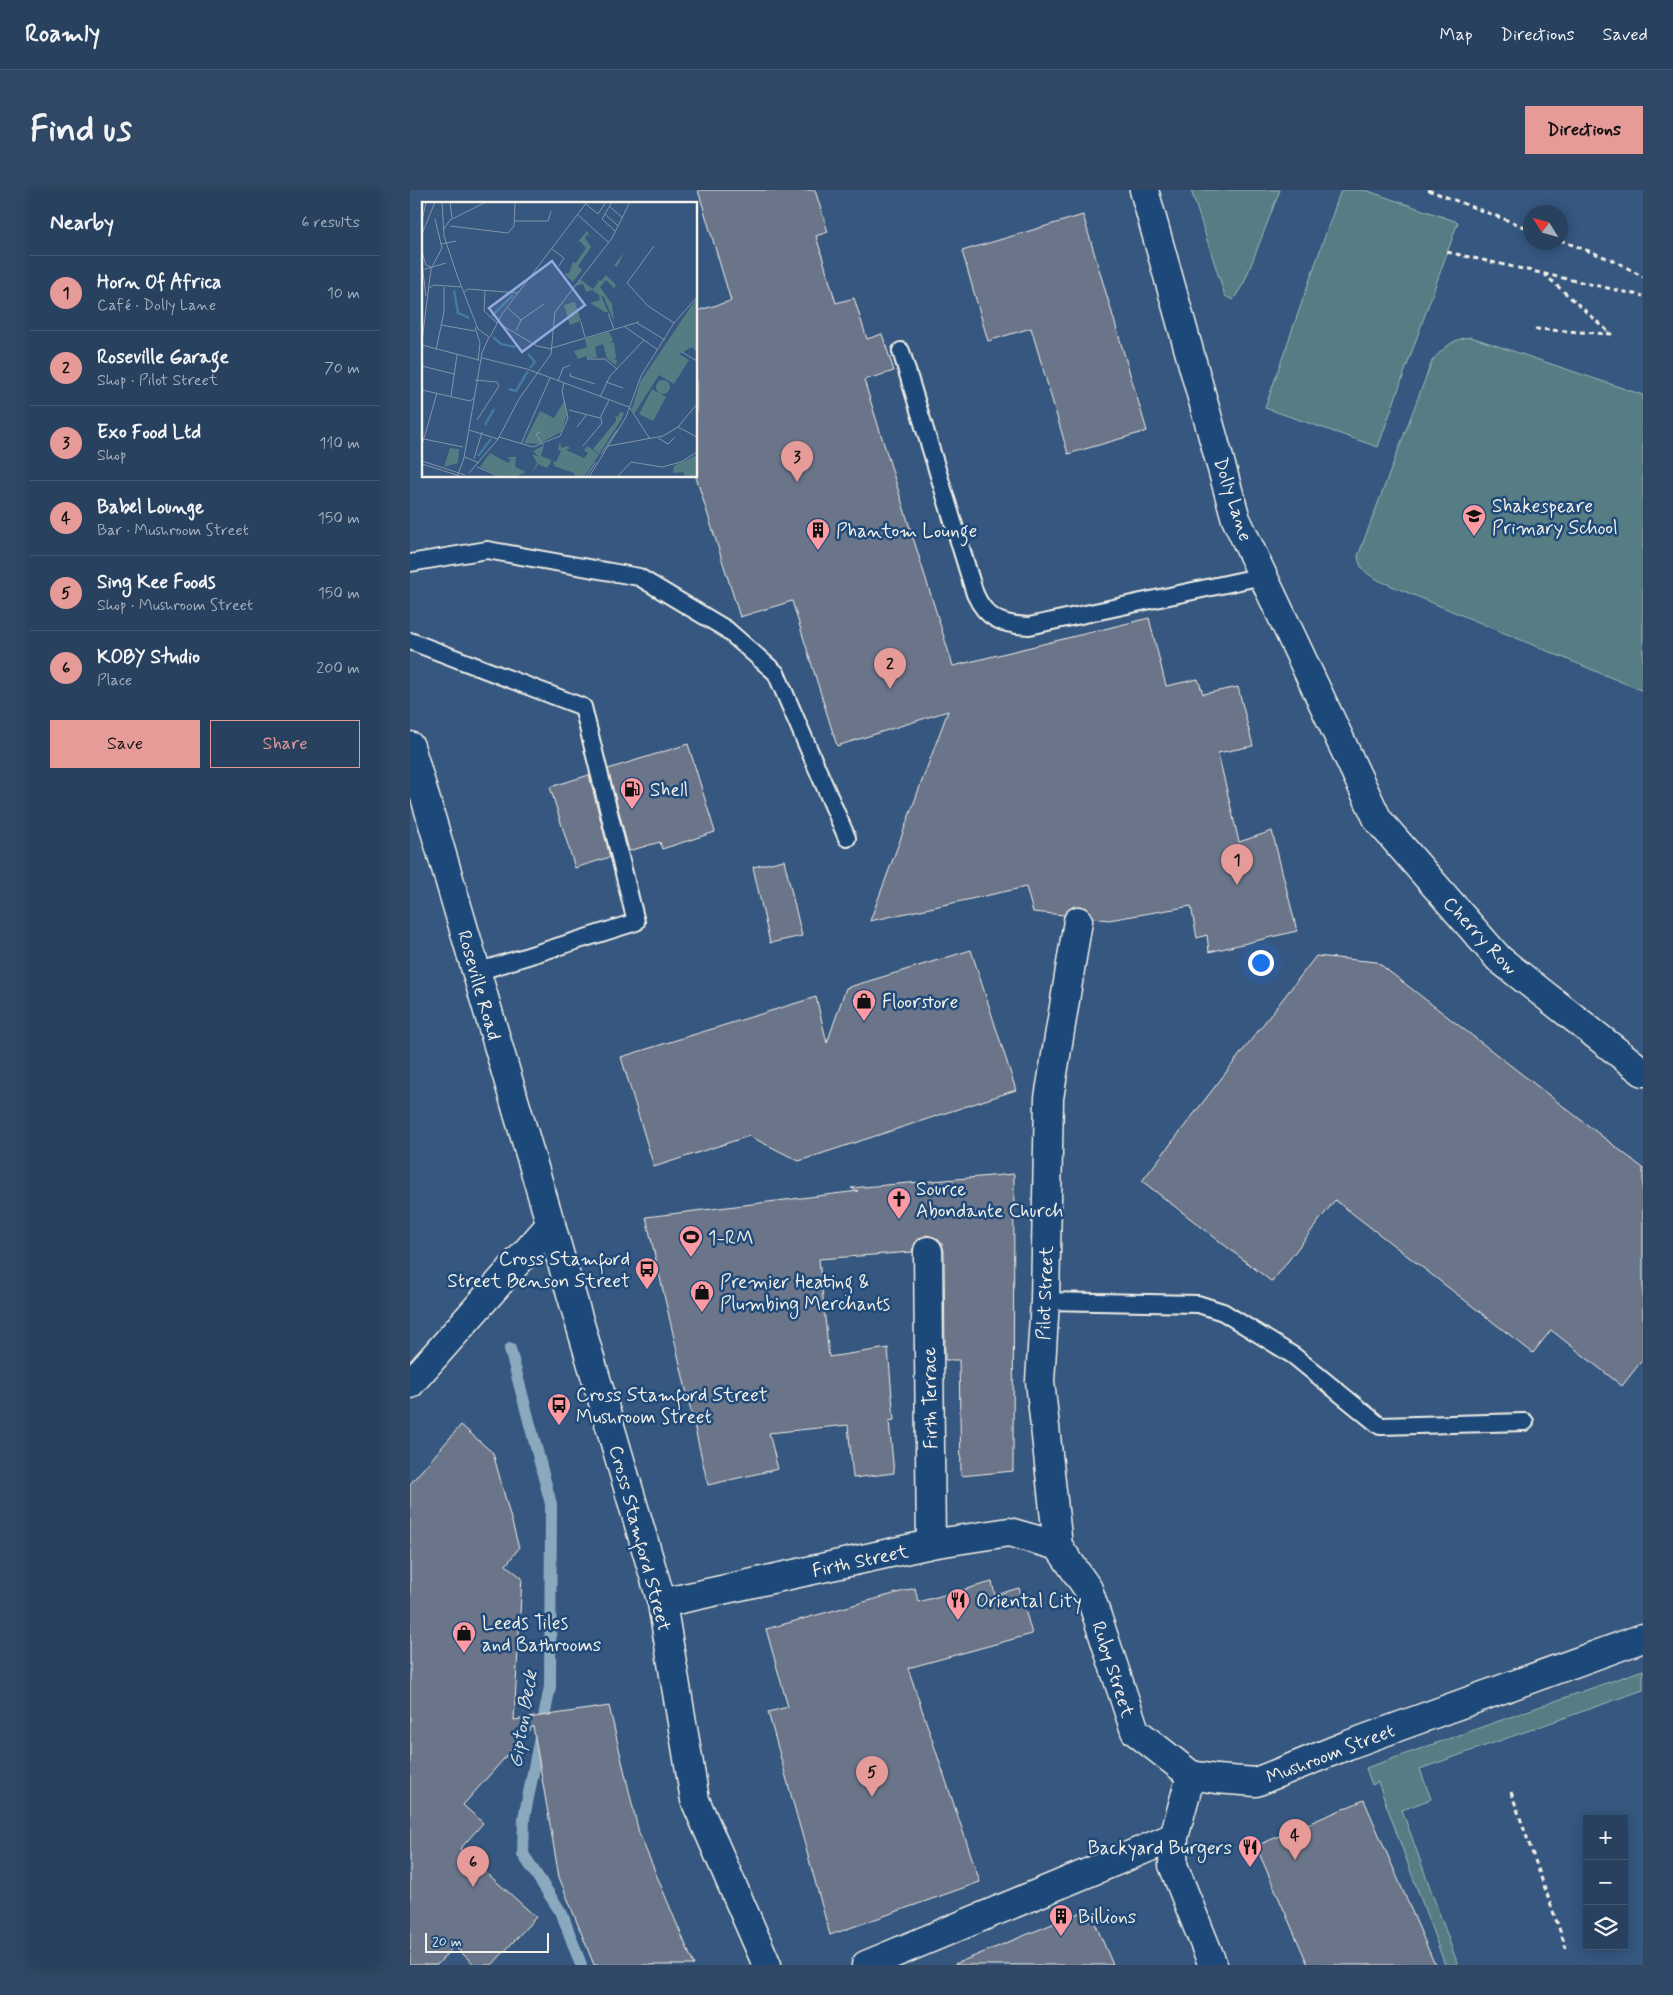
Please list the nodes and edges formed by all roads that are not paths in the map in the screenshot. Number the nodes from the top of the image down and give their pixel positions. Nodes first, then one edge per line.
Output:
1 (1144, 190) edge
2 (902, 351) dead end
3 (410, 563) edge
4 (1263, 576) junction
5 (410, 641) edge
6 (410, 746) edge
7 (1378, 820) joint
8 (847, 838) dead end
9 (1078, 921) dead end
10 (477, 972) junction
11 (1643, 1072) edge
12 (551, 1224) junction
13 (928, 1251) dead end
14 (1045, 1301) junction
15 (410, 1384) edge
16 (1525, 1422) dead end
17 (931, 1544) junction
18 (1058, 1546) junction
19 (662, 1602) junction
20 (1643, 1638) edge
21 (1191, 1774) junction
22 (1174, 1837) junction
23 (767, 1965) edge
24 (866, 1965) edge
25 (1213, 1965) edge

1 - 4 street, Dolly Lane
2 - 4 lane
3 - 8 lane
4 - 7 street, Dolly Lane
5 - 10 lane
6 - 10 street, Roseville Road
7 - 11 street, Cherry Row
9 - 14 street, Pilot Street
10 - 12 street, Roseville Road
12 - 15 street
12 - 19 street, Cross Stamford Street
13 - 17 street, Firth Terrace
14 - 16 lane
14 - 18 street, Pilot Street
17 - 18 street, Firth Street
17 - 19 street, Firth Street
18 - 21 street, Ruby Street
19 - 23 street, Cross Stamford Street
20 - 21 street, Mushroom Street
21 - 22 street
22 - 24 street
22 - 25 street

